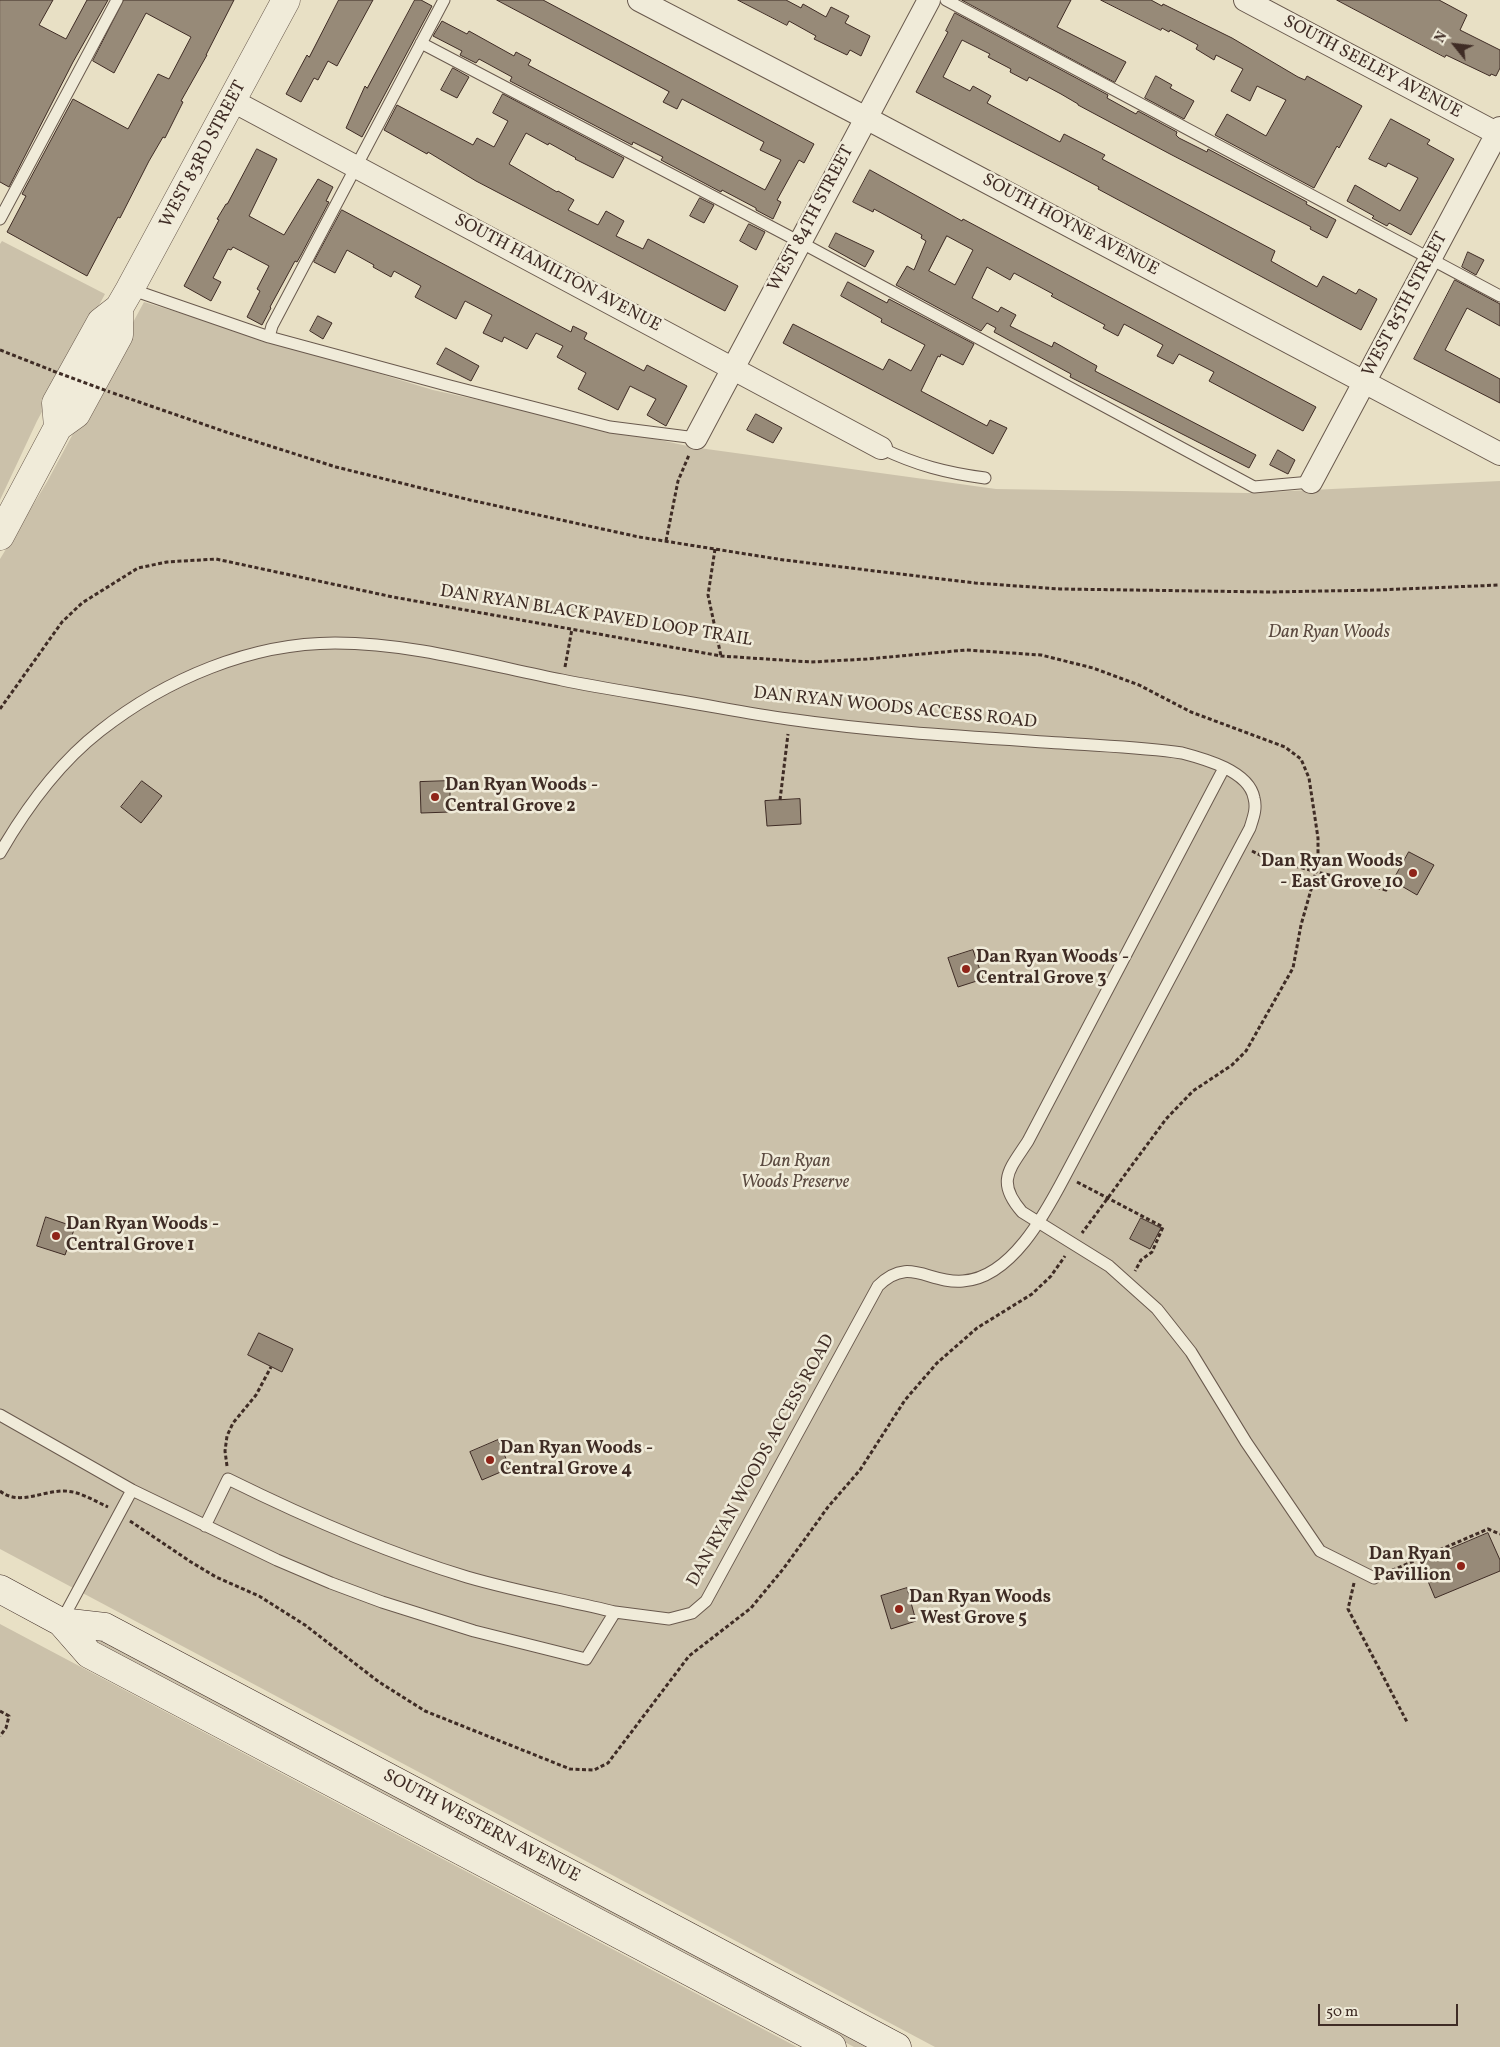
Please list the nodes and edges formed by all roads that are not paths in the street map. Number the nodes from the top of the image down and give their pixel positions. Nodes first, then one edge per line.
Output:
1 (117, 0) edge
2 (286, 0) edge
3 (444, 0) edge
4 (639, 0) edge
5 (929, 0) edge
6 (946, 0) edge
7 (1245, 0) edge
8 (421, 42) junction
9 (232, 101) junction
10 (866, 118) junction
11 (1499, 132) edge
12 (355, 166) junction
13 (0, 219) edge
14 (800, 242) junction
15 (1430, 259) junction
16 (1500, 296) edge
17 (125, 299) junction
18 (268, 338) junction
19 (733, 368) junction
20 (1364, 383) junction
21 (696, 438) joint
22 (881, 448) joint
23 (1500, 454) edge
24 (985, 478) dead end
25 (1311, 482) joint
26 (0, 536) edge
27 (1224, 768) junction
28 (0, 853) edge
29 (1038, 1223) junction
30 (0, 1414) edge
31 (132, 1490) junction
32 (205, 1526) junction
33 (1374, 1578) road end
34 (0, 1589) edge
35 (615, 1612) junction
36 (60, 1622) junction
37 (832, 2047) edge
38 (897, 2047) edge

1 - 13 lane
2 - 9 main road, WEST 83RD STREET
3 - 8 lane
4 - 10 street, SOUTH HOYNE AVENUE
5 - 10 street, WEST 84TH STREET
6 - 15 lane
7 - 11 street, SOUTH SEELEY AVENUE
8 - 12 lane
8 - 14 lane
9 - 12 street, SOUTH HAMILTON AVENUE
9 - 17 main road, WEST 83RD STREET
10 - 14 street, WEST 84TH STREET
10 - 20 street, SOUTH HOYNE AVENUE
11 - 15 street, WEST 85TH STREET
12 - 18 lane
12 - 19 street, SOUTH HAMILTON AVENUE
14 - 19 street, WEST 84TH STREET
14 - 25 lane
15 - 16 lane
15 - 20 street, WEST 85TH STREET
17 - 18 lane
17 - 26 main road, WEST 83RD STREET
18 - 21 lane
19 - 21 street, WEST 84TH STREET
19 - 22 street, SOUTH HAMILTON AVENUE
20 - 23 street, SOUTH HOYNE AVENUE
20 - 25 street, WEST 85TH STREET
22 - 24 lane
27 - 28 lane, DAN RYAN WOODS ACCESS ROAD
27 - 29 lane
27 - 29 lane, DAN RYAN WOODS ACCESS ROAD
29 - 33 lane
29 - 35 lane, DAN RYAN WOODS ACCESS ROAD
30 - 31 lane
31 - 32 lane
31 - 36 lane
32 - 35 lane
32 - 35 lane, DAN RYAN WOODS ACCESS ROAD
34 - 36 main road, SOUTH WESTERN AVENUE
36 - 37 main road, SOUTH WESTERN AVENUE
36 - 38 main road, SOUTH WESTERN AVENUE

